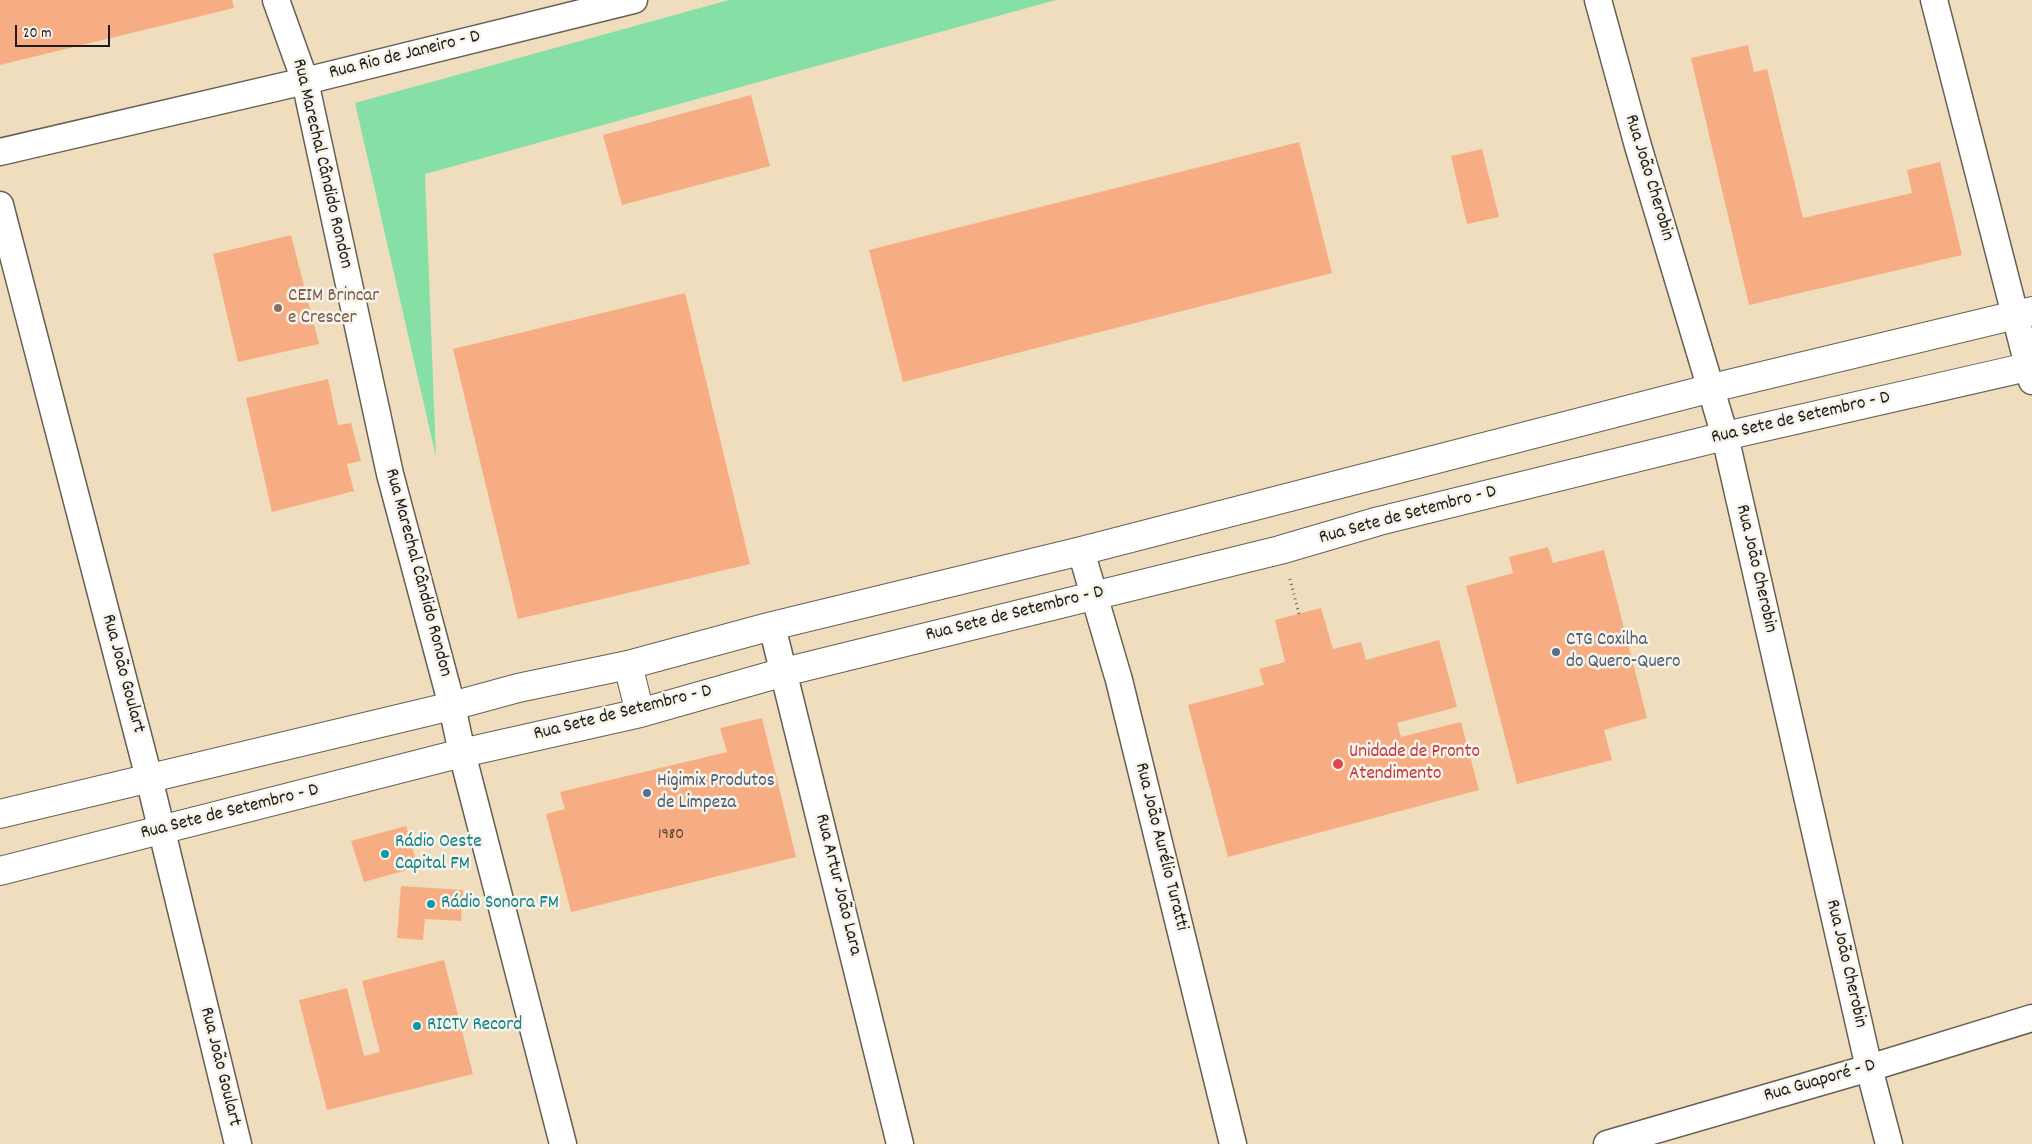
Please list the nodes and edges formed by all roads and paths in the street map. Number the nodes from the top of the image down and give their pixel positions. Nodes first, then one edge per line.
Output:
1 (276, 0) edge
2 (634, 0) edge
3 (1598, 0) edge
4 (1934, 0) edge
5 (305, 81) junction
6 (0, 152) edge
7 (0, 205) edge
8 (2023, 313) edge
9 (2031, 371) edge
10 (1712, 388) junction
11 (1725, 436) junction
12 (1280, 550) junction
13 (1081, 551) junction
14 (1094, 596) junction
15 (1299, 614) dead end
16 (772, 626) junction
17 (628, 665) junction
18 (784, 672) junction
19 (452, 706) junction
20 (640, 713) junction
21 (462, 753) junction
22 (149, 778) junction
23 (0, 814) edge
24 (162, 830) junction
25 (0, 871) edge
26 (2032, 1018) edge
27 (1869, 1068) junction
28 (238, 1144) edge
29 (563, 1144) edge
30 (900, 1144) edge
31 (1233, 1144) edge
32 (1607, 1144) edge
33 (1889, 1144) edge

1 - 5 street, Rua Marechal Cândido Rondon
2 - 5 street, Rua Rio de Janeiro - D
3 - 10 street, Rua João Cherobin
4 - 8 street
5 - 6 street, Rua Rio de Janeiro - D
5 - 19 street, Rua Marechal Cândido Rondon
7 - 22 street, Rua João Goulart
8 - 9 street
8 - 10 street
9 - 11 street, Rua Sete de Setembro - D
10 - 11 street, Rua João Cherobin
10 - 13 street
11 - 12 street, Rua Sete de Setembro - D
11 - 27 street, Rua João Cherobin
12 - 14 street, Rua Sete de Setembro - D
12 - 15 path
13 - 14 street, Rua João Aurélio Turatti
13 - 16 street
14 - 18 street, Rua Sete de Setembro - D
14 - 31 street, Rua João Aurélio Turatti
16 - 17 street
16 - 18 street, Rua Artur João Lara
17 - 19 street
17 - 20 street
18 - 20 street, Rua Sete de Setembro - D
18 - 30 street, Rua Artur João Lara
19 - 21 street, Rua Marechal Cândido Rondon
19 - 22 street
20 - 21 street, Rua Sete de Setembro - D
21 - 24 street, Rua Sete de Setembro - D
21 - 29 street, Rua Marechal Cândido Rondon
22 - 23 street
22 - 24 street, Rua João Goulart
24 - 25 street, Rua Sete de Setembro - D
24 - 28 street, Rua João Goulart
26 - 27 street, Rua Guaporé - D
27 - 32 street, Rua Guaporé - D
27 - 33 street, Rua João Cherobin

